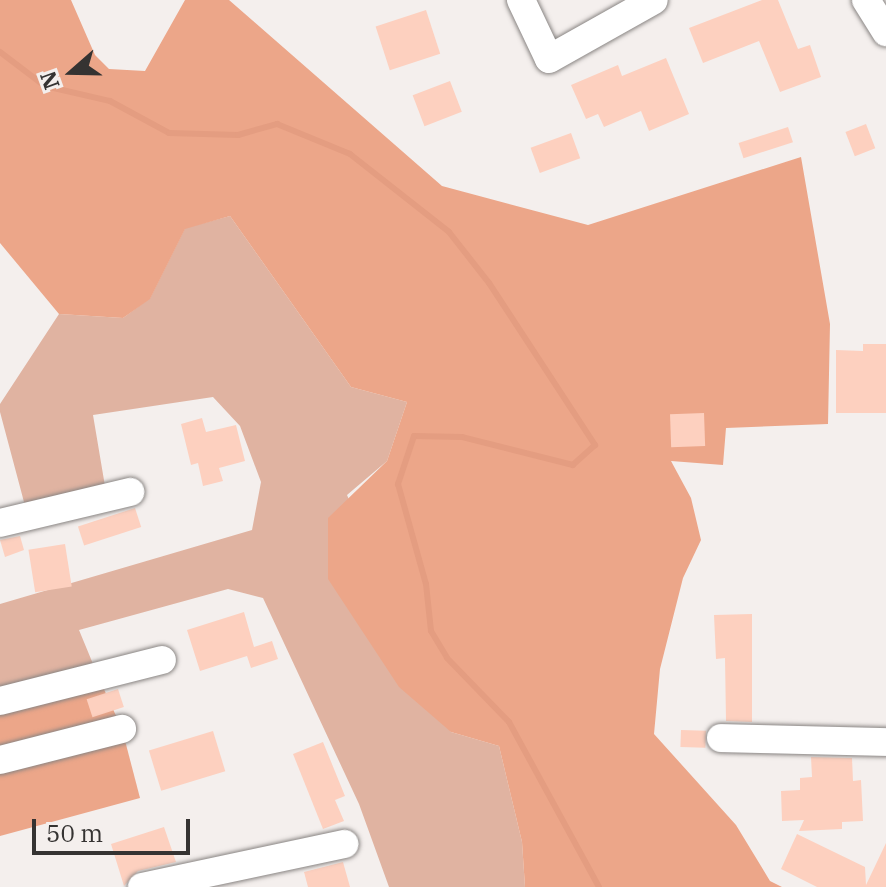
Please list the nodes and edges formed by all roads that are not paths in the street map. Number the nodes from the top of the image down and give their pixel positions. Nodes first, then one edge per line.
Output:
1 (521, 0) edge
2 (654, 0) edge
3 (866, 0) edge
4 (886, 32) edge
5 (130, 492) dead end
6 (0, 523) edge
7 (162, 660) dead end
8 (0, 701) edge
9 (122, 729) dead end
10 (721, 738) dead end
11 (886, 742) edge
12 (0, 760) edge
13 (344, 844) dead end
14 (142, 887) edge

1 - 2 street
3 - 4 street
5 - 6 street
7 - 8 street
9 - 12 street
10 - 11 street
13 - 14 street

